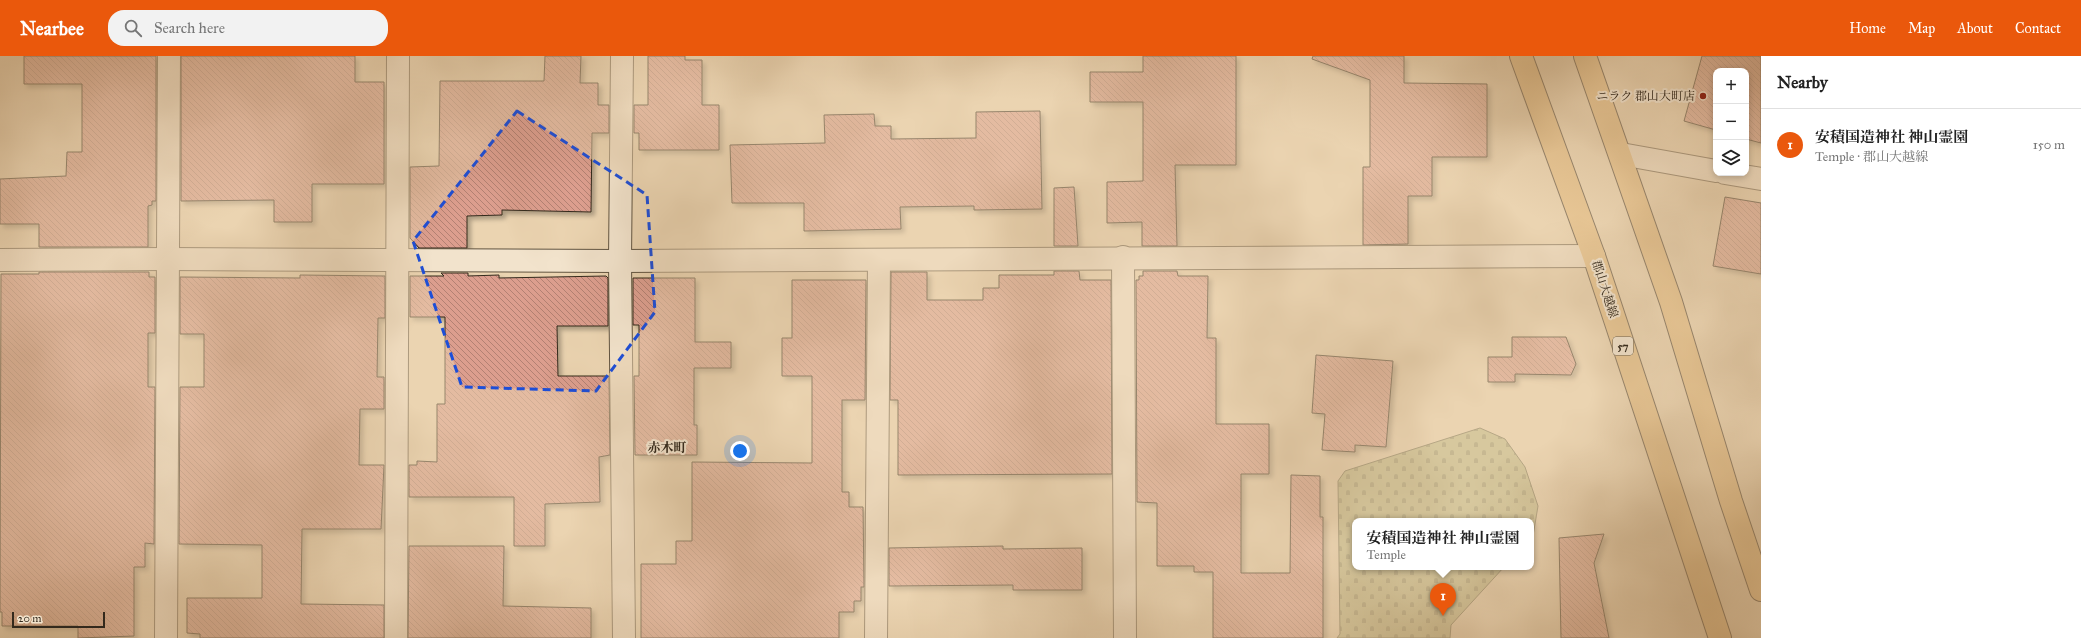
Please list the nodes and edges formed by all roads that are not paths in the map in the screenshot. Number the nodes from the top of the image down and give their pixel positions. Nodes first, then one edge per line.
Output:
1 (169, 56) edge
2 (398, 56) edge
3 (622, 56) edge
4 (1521, 56) edge
5 (1585, 56) edge
6 (1621, 154) junction
7 (1713, 170) edge
8 (1744, 176) edge
9 (1761, 179) edge
10 (1594, 256) junction
11 (1123, 257) junction
12 (167, 259) junction
13 (398, 259) junction
14 (0, 260) edge
15 (879, 260) junction
16 (620, 261) junction
17 (1761, 590) edge
18 (166, 638) edge
19 (396, 638) edge
20 (624, 638) edge
21 (876, 638) edge
22 (1126, 638) edge
23 (1720, 638) edge

1 - 12 street
2 - 13 street
3 - 16 street
4 - 10 main road, 郡山大越線 / 57
5 - 6 main road
6 - 7 street
6 - 17 main road
8 - 9 street
10 - 11 street
10 - 23 main road, 郡山大越線 / 57
11 - 15 street
11 - 22 street
12 - 13 street
12 - 14 street
12 - 18 street
13 - 16 street
13 - 19 street
15 - 16 street
15 - 21 street
16 - 20 street

